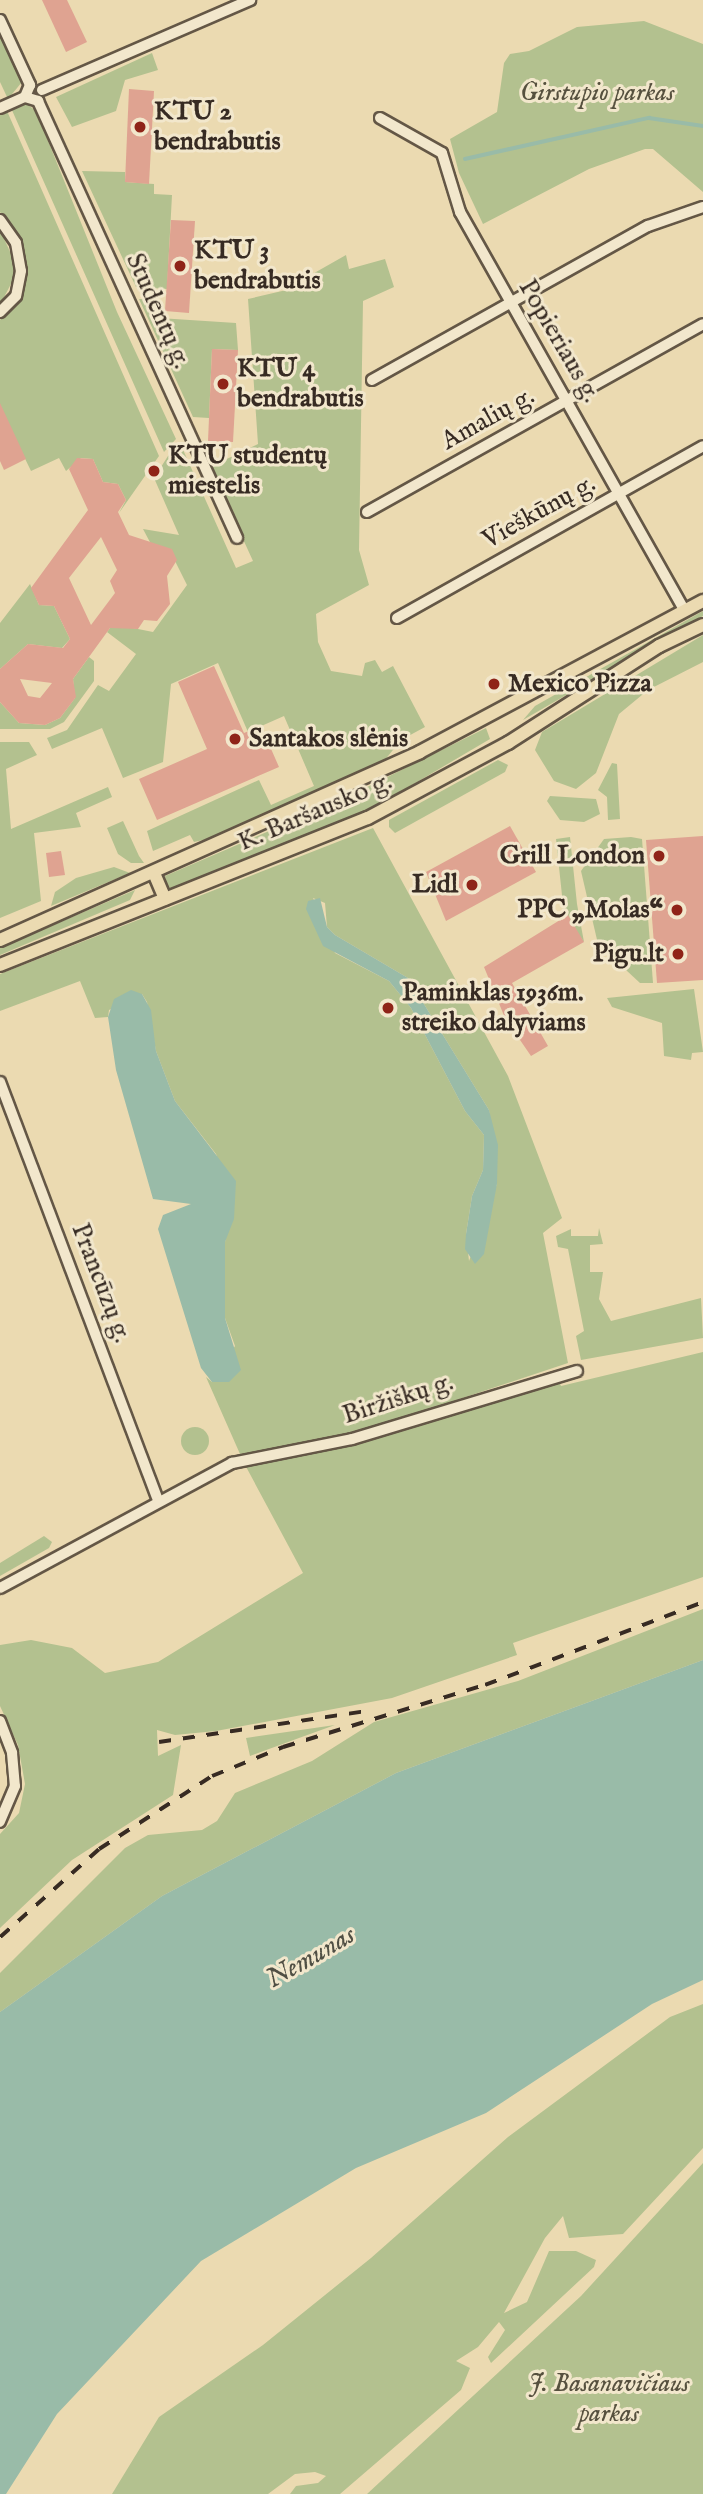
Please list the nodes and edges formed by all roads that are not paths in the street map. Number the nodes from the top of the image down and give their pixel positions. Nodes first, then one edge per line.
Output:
1 (250, 0) edge
2 (0, 20) edge
3 (30, 85) junction
4 (42, 90) junction
5 (25, 97) junction
6 (37, 102) junction
7 (0, 108) edge
8 (380, 118) dead end
9 (703, 207) edge
10 (0, 220) edge
11 (510, 302) junction
12 (0, 312) edge
13 (703, 324) edge
14 (372, 380) dead end
15 (568, 402) junction
16 (703, 446) edge
17 (618, 494) junction
18 (367, 512) dead end
19 (237, 538) dead end
20 (703, 601) edge
21 (684, 609) junction
22 (397, 618) dead end
23 (703, 625) edge
24 (154, 873) junction
25 (165, 899) junction
26 (0, 940) edge
27 (0, 965) edge
28 (0, 1082) edge
29 (576, 1371) dead end
30 (158, 1501) junction
31 (0, 1588) edge
32 (0, 1721) edge
33 (12, 1753) junction
34 (0, 1755) edge
35 (0, 1822) edge

1 - 4 street
2 - 3 street
3 - 4 street
3 - 5 street
4 - 6 street
5 - 6 street
5 - 7 street
6 - 19 street, Studentų g.
8 - 11 street, Popieriaus g.
9 - 11 street
10 - 12 street
11 - 14 street
11 - 15 street, Popieriaus g.
13 - 15 street, Amalių g.
15 - 17 street, Popieriaus g.
15 - 18 street, Amalių g.
16 - 17 street, Vieškūnų g.
17 - 21 street, Popieriaus g.
17 - 22 street, Vieškūnų g.
20 - 21 main road, K. Baršausko g.
21 - 24 main road, K. Baršausko g.
23 - 25 main road, K. Baršausko g.
24 - 25 main road
24 - 26 main road, K. Baršausko g.
25 - 27 main road, K. Baršausko g.
28 - 30 street, Prancūzų g.
29 - 30 street, Biržiškų g.
30 - 31 street
32 - 33 street
33 - 34 street
33 - 35 street

